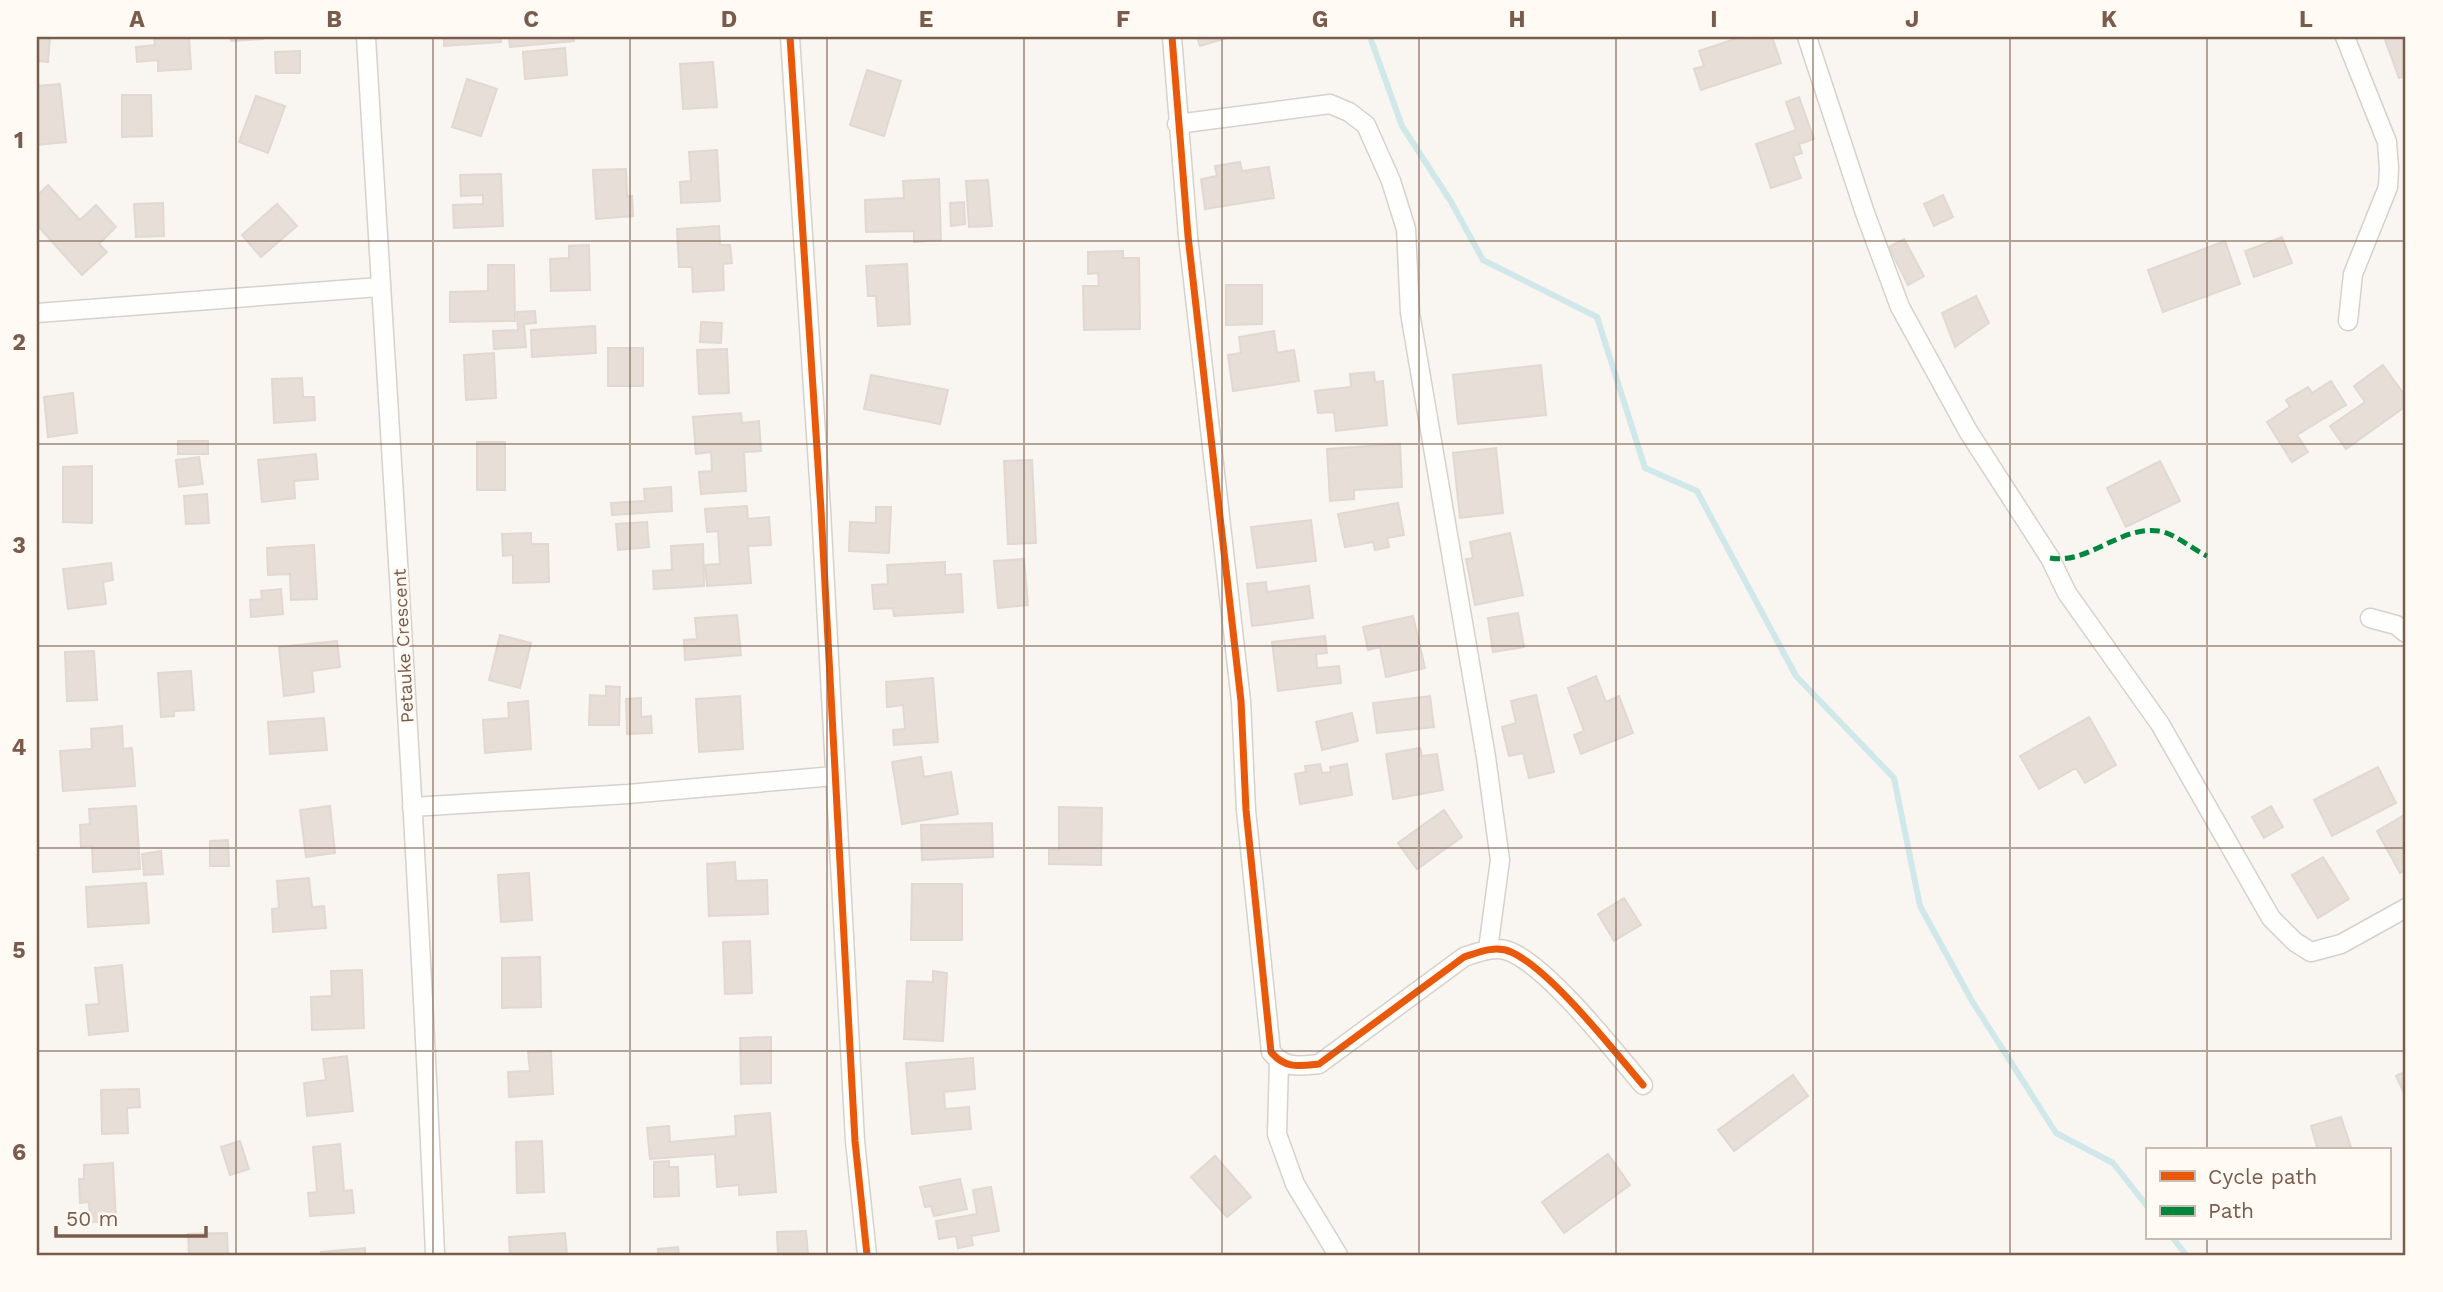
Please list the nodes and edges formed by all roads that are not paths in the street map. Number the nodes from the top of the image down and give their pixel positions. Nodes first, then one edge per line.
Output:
1 (366, 37) edge
2 (790, 37) edge
3 (1172, 37) edge
4 (1807, 37) edge
5 (2345, 37) edge
6 (1177, 124) junction
7 (379, 288) junction
8 (37, 313) edge
9 (2348, 321) dead end
10 (2370, 618) dead end
11 (2406, 633) edge
12 (834, 776) junction
13 (412, 807) junction
14 (2406, 908) edge
15 (1488, 949) junction
16 (1279, 1062) junction
17 (1643, 1085) dead end
18 (435, 1255) edge
19 (867, 1255) edge
20 (1338, 1255) edge

1 - 7 street, Petauke Crescent
2 - 12 street
3 - 6 street
4 - 14 street
5 - 9 street
6 - 15 street
6 - 16 street
7 - 8 street
7 - 13 street, Petauke Crescent
10 - 11 street
12 - 13 street
12 - 19 street
13 - 18 street, Petauke Crescent
15 - 16 street
15 - 17 street
16 - 20 street

